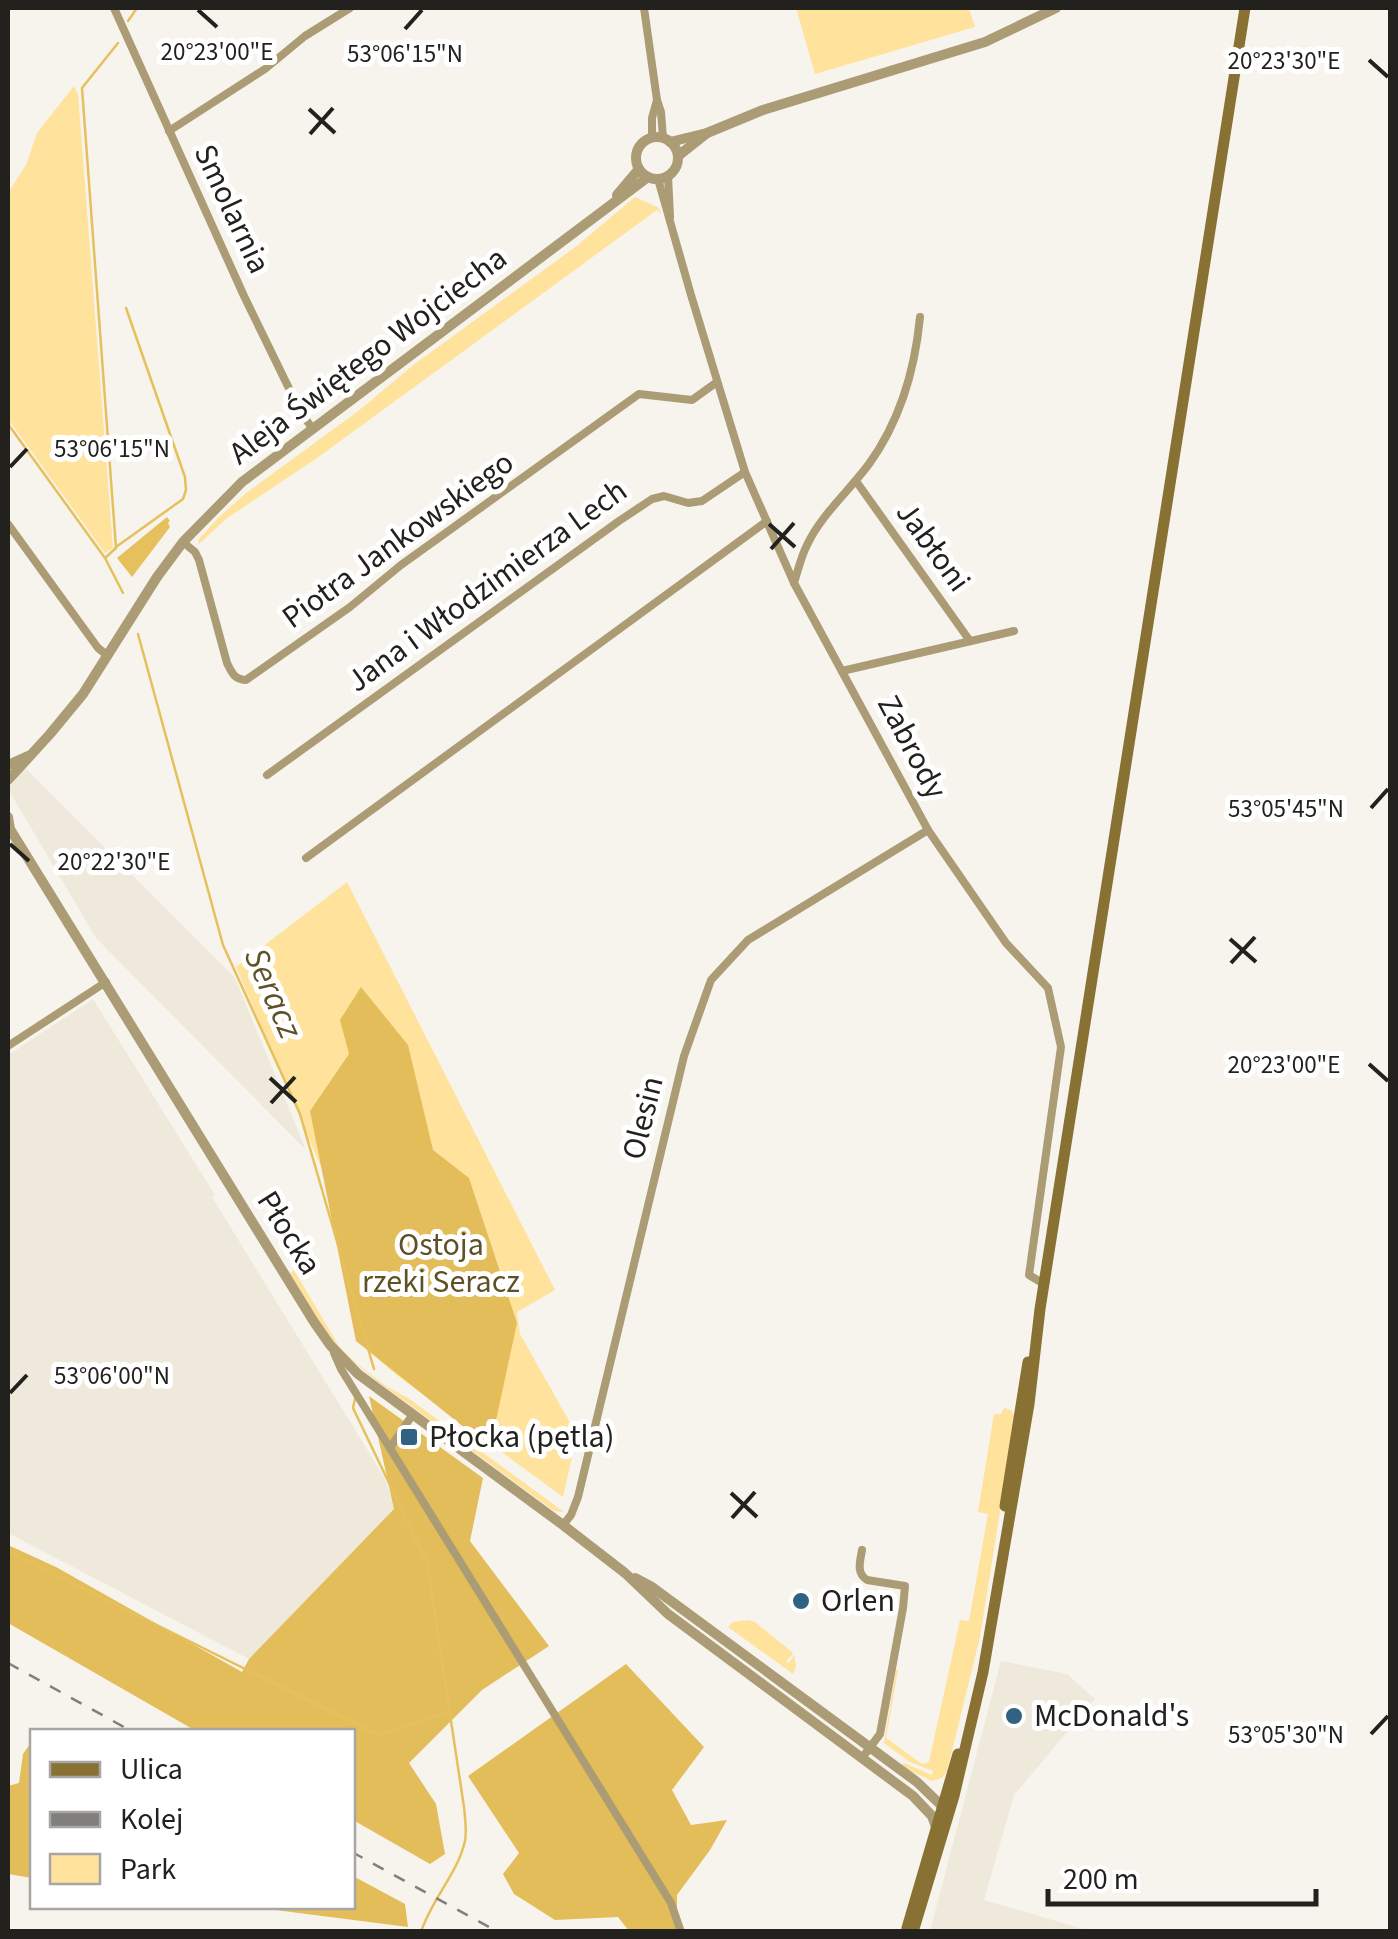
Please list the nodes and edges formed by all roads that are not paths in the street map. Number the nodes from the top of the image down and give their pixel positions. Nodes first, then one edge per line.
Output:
1 (114, 8) edge
2 (350, 8) edge
3 (644, 8) edge
4 (1056, 8) edge
5 (1245, 8) edge
6 (168, 131) junction
7 (708, 132) junction
8 (661, 139) junction
9 (678, 156) junction
10 (639, 168) junction
11 (658, 177) junction
12 (610, 204) junction
13 (920, 317) dead end
14 (718, 382) junction
15 (312, 428) junction
16 (745, 472) junction
17 (856, 481) junction
18 (767, 521) junction
19 (8, 524) edge
20 (184, 542) junction
21 (794, 582) junction
22 (1014, 631) dead end
23 (970, 641) junction
24 (107, 655) junction
25 (842, 671) junction
26 (28, 755) junction
27 (8, 765) edge
28 (267, 775) dead end
29 (8, 780) edge
30 (8, 825) edge
31 (928, 830) junction
32 (306, 858) dead end
33 (106, 982) junction
34 (8, 1046) edge
35 (1044, 1284) junction
36 (330, 1344) junction
37 (412, 1414) junction
38 (390, 1448) junction
39 (564, 1525) junction
40 (862, 1550) dead end
41 (625, 1573) junction
42 (716, 1633) junction
43 (988, 1633) junction
44 (711, 1647) junction
45 (793, 1690) junction
46 (785, 1702) junction
47 (870, 1747) junction
48 (862, 1758) junction
49 (952, 1775) junction
50 (917, 1782) junction
51 (913, 1796) junction
52 (944, 1811) junction
53 (936, 1828) junction
54 (681, 1932) edge
55 (909, 1932) edge

1 - 6 street, Smolarnia
2 - 6 street
3 - 8 street
4 - 7 street
5 - 35 main road
6 - 15 street, Smolarnia
7 - 8 street
7 - 9 street
8 - 9 street
8 - 10 street
9 - 11 street
10 - 11 street
10 - 12 street, Aleja Świętego Wojciecha
11 - 12 street, Aleja Świętego Wojciecha
11 - 14 street, Zabrody
12 - 15 street, Aleja Świętego Wojciecha
13 - 17 street
14 - 16 street, Zabrody
14 - 20 street, Piotra Jankowskiego
15 - 20 street, Aleja Świętego Wojciecha
16 - 18 street, Zabrody
16 - 28 street, Jana i Włodzimierza Lech
17 - 21 street
17 - 23 street, Jabłoni
18 - 21 street, Zabrody
18 - 32 street
19 - 24 street
20 - 24 street, Aleja Świętego Wojciecha
21 - 25 street, Zabrody
22 - 23 street, Jabłoni
23 - 25 street, Jabłoni
24 - 26 street, Aleja Świętego Wojciecha
25 - 31 street, Zabrody
26 - 27 street, Aleja Świętego Wojciecha
26 - 29 street, Aleja Świętego Wojciecha
30 - 33 street, Płocka
31 - 35 street, Zabrody
31 - 39 street, Olesin
33 - 34 street
33 - 36 street, Płocka
35 - 43 main road
36 - 37 street, Płocka
36 - 38 street
37 - 38 street
37 - 39 street, Płocka
38 - 54 street
39 - 41 street, Płocka
40 - 47 street
41 - 42 street, Płocka
41 - 44 street, Płocka
42 - 44 street
42 - 45 street, Płocka
43 - 49 main road
43 - 52 main road
44 - 46 street, Płocka
45 - 46 street
45 - 47 street, Płocka
46 - 48 street, Płocka
47 - 48 street
47 - 50 street, Płocka
48 - 51 street, Płocka
49 - 50 street
49 - 52 main road
50 - 52 street, Płocka
51 - 52 street, Płocka
51 - 53 street, Płocka
52 - 53 main road
52 - 55 main road
53 - 55 main road

